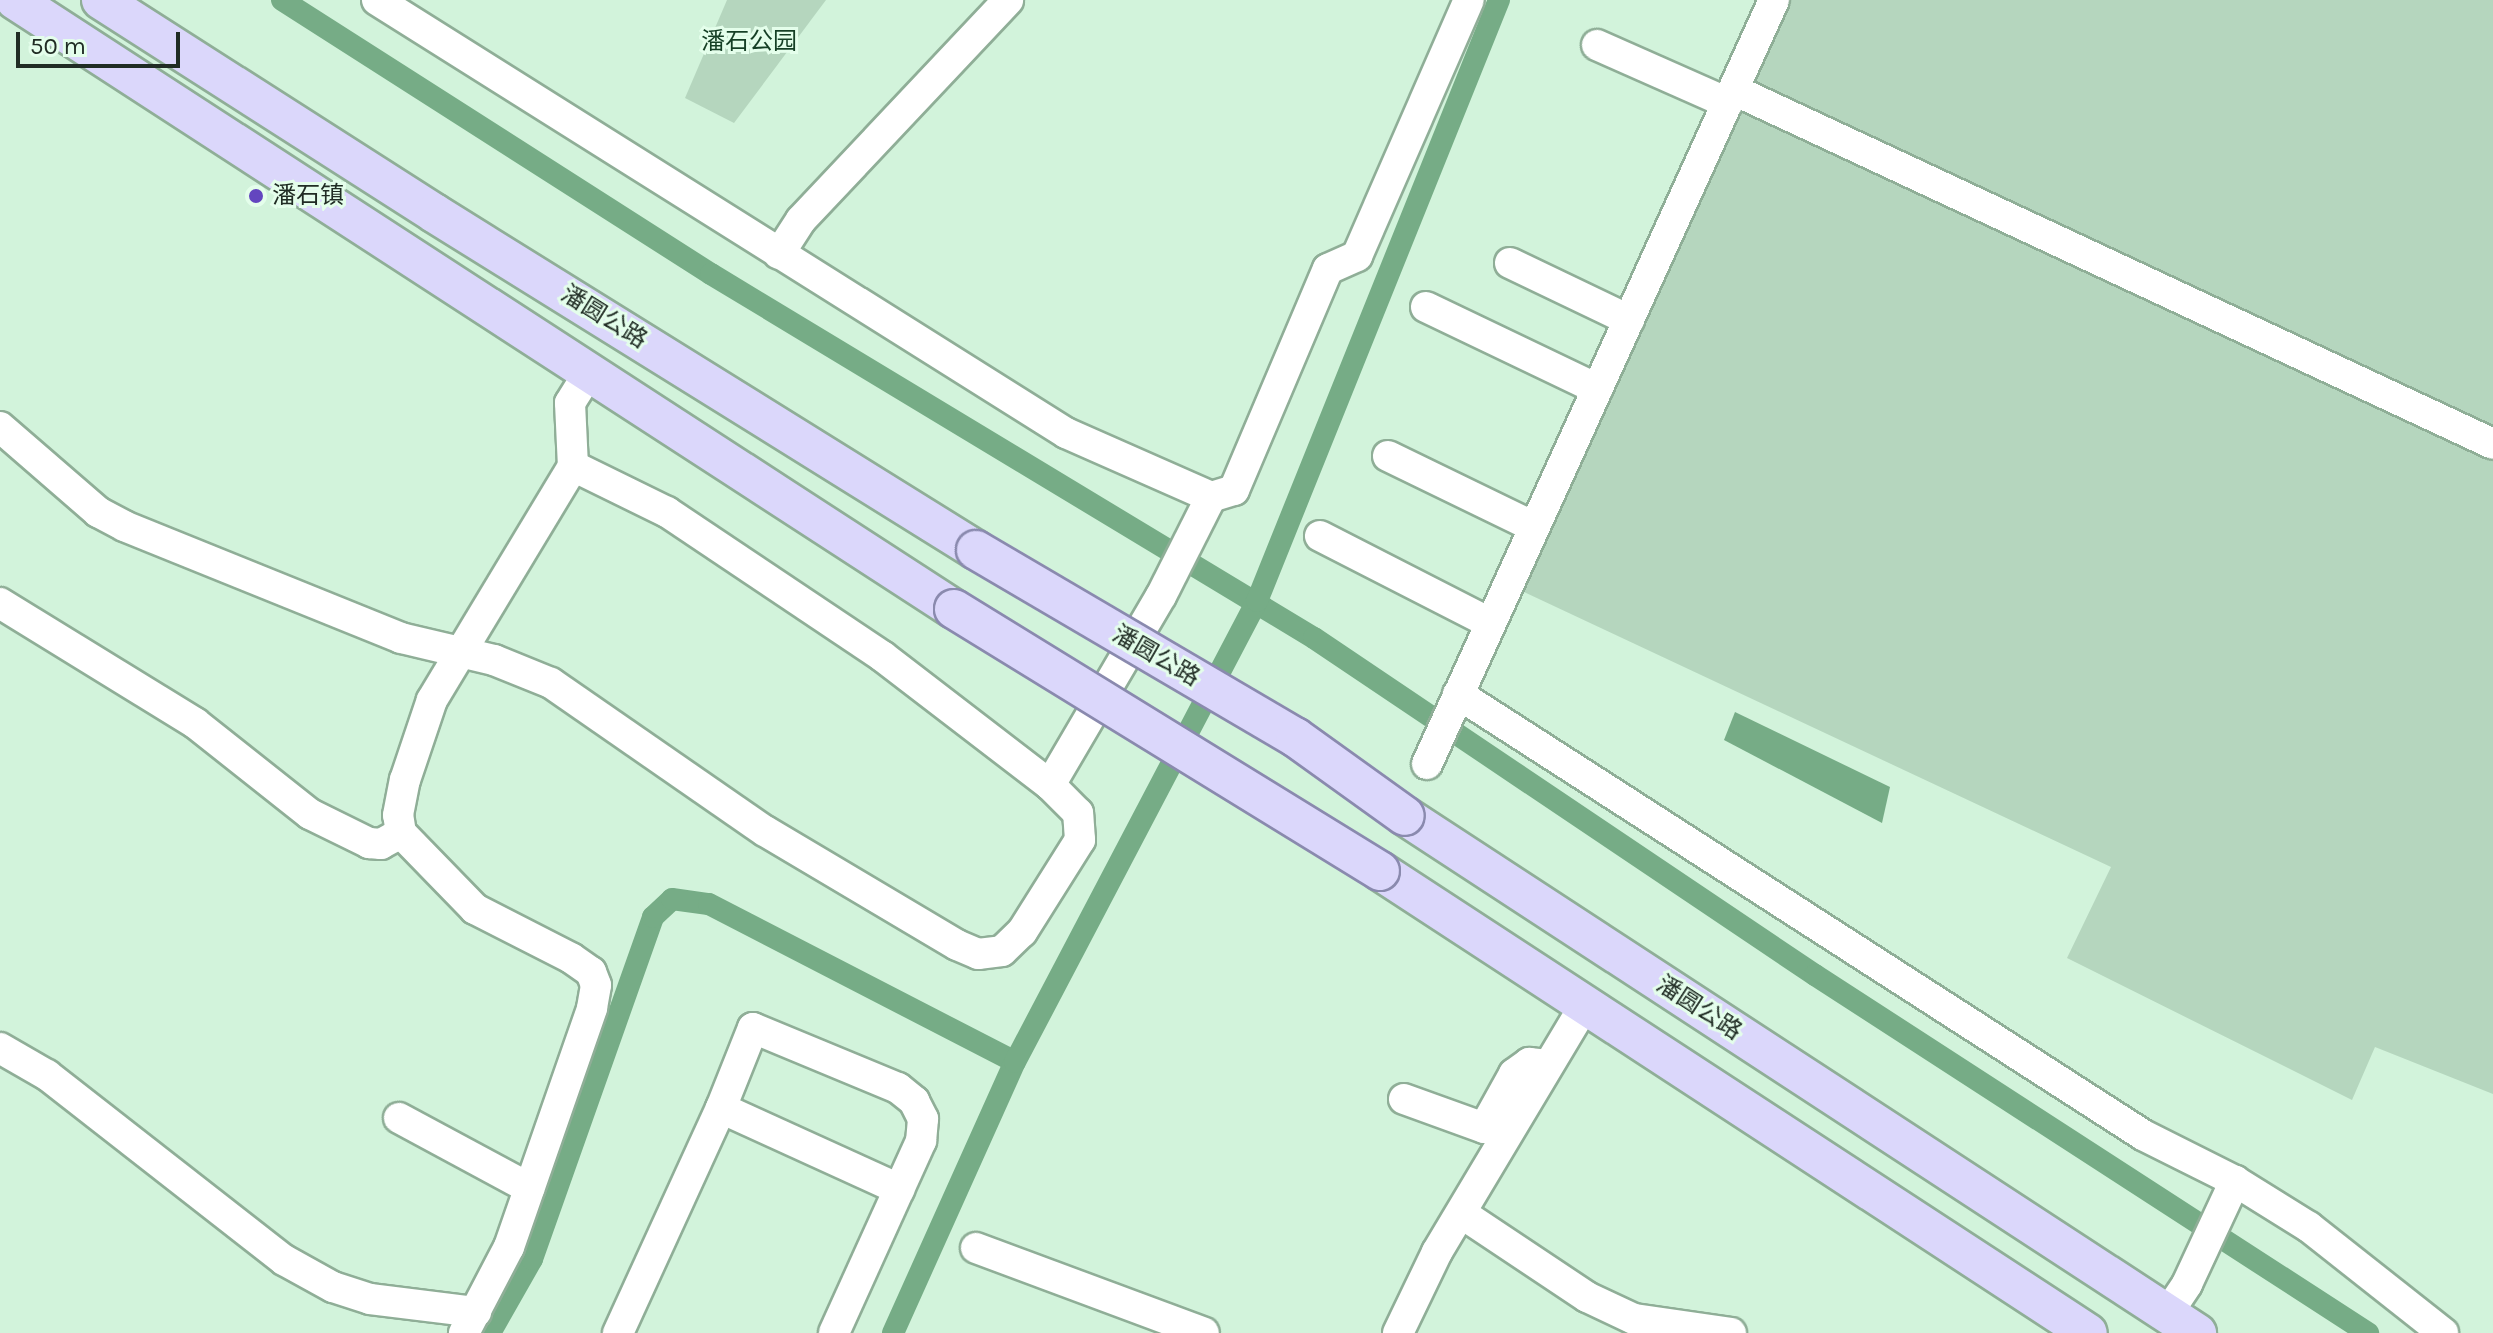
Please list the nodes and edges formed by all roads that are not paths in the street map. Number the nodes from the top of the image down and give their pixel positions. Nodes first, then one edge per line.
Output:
1 (15, 0) edge
2 (101, 0) edge
3 (377, 0) edge
4 (1008, 0) edge
5 (1469, 0) edge
6 (1774, 0) edge
7 (1597, 45) dead end
8 (1731, 96) junction
9 (779, 254) junction
10 (1510, 263) dead end
11 (1426, 307) dead end
12 (1629, 320) junction
13 (621, 328) junction
14 (588, 374) junction
15 (1597, 389) junction
16 (0, 427) edge
17 (2493, 444) edge
18 (1388, 456) dead end
19 (573, 466) junction
20 (1207, 505) junction
21 (1534, 527) junction
22 (1320, 536) dead end
23 (0, 603) edge
24 (1490, 623) junction
25 (461, 650) junction
26 (1456, 699) junction
27 (1427, 764) dead end
28 (1050, 785) junction
29 (401, 833) junction
30 (1585, 1005) junction
31 (0, 1048) edge
32 (1548, 1065) junction
33 (1404, 1099) dead end
34 (721, 1108) junction
35 (399, 1118) dead end
36 (2233, 1185) junction
37 (529, 1188) junction
38 (899, 1189) junction
39 (1461, 1213) junction
40 (976, 1248) dead end
41 (470, 1322) edge
42 (2182, 1323) edge
43 (618, 1333) edge
44 (834, 1333) edge
45 (1204, 1333) edge
46 (1398, 1333) edge
47 (1731, 1333) edge
48 (2088, 1333) edge
49 (2443, 1333) edge

1 - 14 main road
2 - 13 main road, 潘圆公路
3 - 9 street
4 - 9 street
5 - 20 street
6 - 8 street
7 - 8 street
8 - 12 street
8 - 17 street
9 - 20 street
10 - 12 street
11 - 15 street
12 - 15 street
13 - 14 main road
13 - 42 main road, 潘圆公路, bridge
14 - 19 street
14 - 30 main road, bridge
15 - 21 street
16 - 25 street
18 - 21 street
19 - 25 street
19 - 28 street
20 - 28 street
21 - 24 street
22 - 24 street
23 - 29 street
24 - 26 street
25 - 28 street
25 - 29 street
26 - 27 street
26 - 36 street
29 - 37 street
30 - 32 street
30 - 48 main road
31 - 41 street
32 - 33 street
32 - 39 street
34 - 38 street
34 - 38 street
34 - 43 street
35 - 37 street
36 - 42 street
36 - 49 street
37 - 41 street
38 - 44 street
39 - 46 street
39 - 47 street
40 - 45 street

